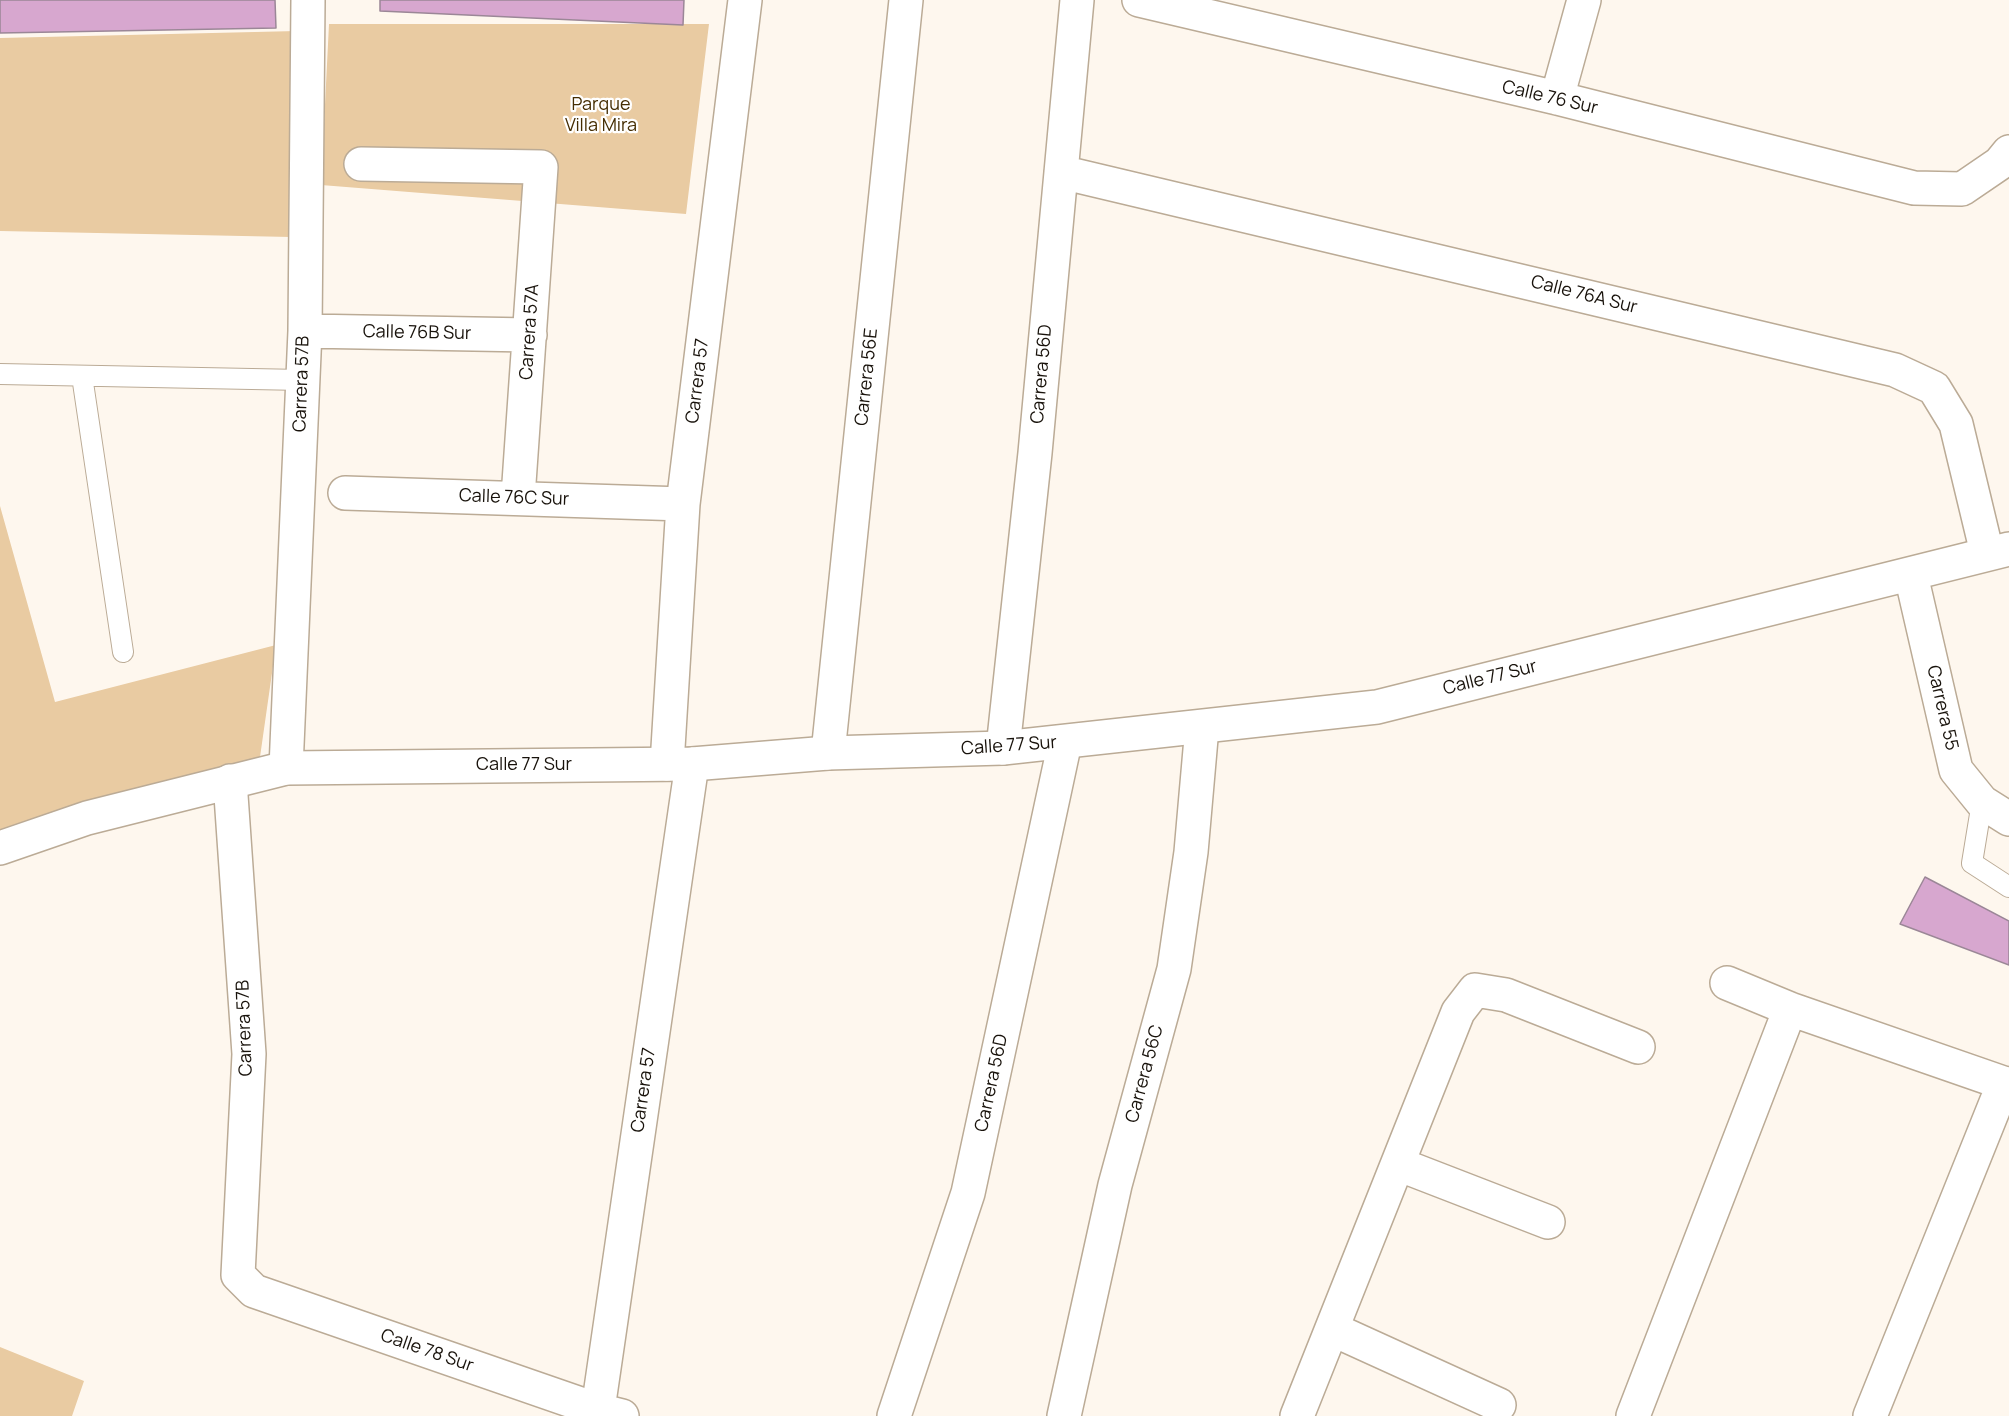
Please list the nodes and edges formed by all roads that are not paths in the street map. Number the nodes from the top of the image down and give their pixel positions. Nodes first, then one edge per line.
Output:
1 (308, 0) edge
2 (745, 0) edge
3 (906, 0) edge
4 (1077, 0) edge
5 (1139, 0) edge
6 (1584, 0) edge
7 (1557, 98) junction
8 (2009, 152) edge
9 (361, 164) dead end
10 (1061, 172) junction
11 (305, 331) junction
12 (530, 335) junction
13 (0, 374) edge
14 (81, 376) junction
15 (302, 380) junction
16 (345, 493) dead end
17 (518, 497) junction
18 (683, 504) junction
19 (1998, 551) edge
20 (1911, 575) junction
21 (123, 652) dead end
22 (1202, 727) junction
23 (1065, 742) junction
24 (1003, 748) junction
25 (828, 753) junction
26 (679, 764) junction
27 (286, 768) junction
28 (230, 781) junction
29 (1996, 811) edge
30 (0, 848) edge
31 (2009, 887) edge
32 (1726, 983) dead end
33 (1790, 1009) junction
34 (1638, 1047) dead end
35 (2006, 1084) edge
36 (1398, 1164) junction
37 (1548, 1222) dead end
38 (238, 1275) joint
39 (1332, 1329) junction
40 (1499, 1405) dead end
41 (606, 1414) edge
42 (894, 1416) edge
43 (1064, 1416) edge
44 (1297, 1416) edge
45 (1633, 1416) edge
46 (1870, 1416) edge

1 - 11 street, Carrera 57B
2 - 18 street, Carrera 57
3 - 25 street, Carrera 56E
4 - 10 street, Carrera 56D
5 - 7 street, Calle 76 Sur
6 - 7 street
7 - 8 street, Calle 76 Sur
9 - 12 street, Carrera 57A
10 - 19 street, Calle 76A Sur
10 - 24 street, Carrera 56D
11 - 12 street, Calle 76B Sur
11 - 15 street, Carrera 57B
12 - 17 street, Carrera 57A
13 - 14 lane
14 - 15 lane
14 - 21 lane
15 - 27 street, Carrera 57B
16 - 17 street, Calle 76C Sur
17 - 18 street, Calle 76C Sur
18 - 26 street, Carrera 57
19 - 20 street, Calle 77 Sur
20 - 22 street, Calle 77 Sur
20 - 29 street, Carrera 55
22 - 23 street, Calle 77 Sur
22 - 43 street, Carrera 56C
23 - 24 street, Calle 77 Sur
23 - 42 street, Carrera 56D
24 - 25 street, Calle 77 Sur
25 - 26 street, Calle 77 Sur
26 - 27 street, Calle 77 Sur
26 - 41 street, Carrera 57
27 - 28 street, Calle 77 Sur
28 - 30 street, Calle 77 Sur
28 - 38 street, Carrera 57B
29 - 31 lane
32 - 33 street
33 - 35 street
33 - 45 street
34 - 36 street
35 - 46 street
36 - 37 street
36 - 39 street
38 - 41 street, Calle 78 Sur
39 - 40 street
39 - 44 street

